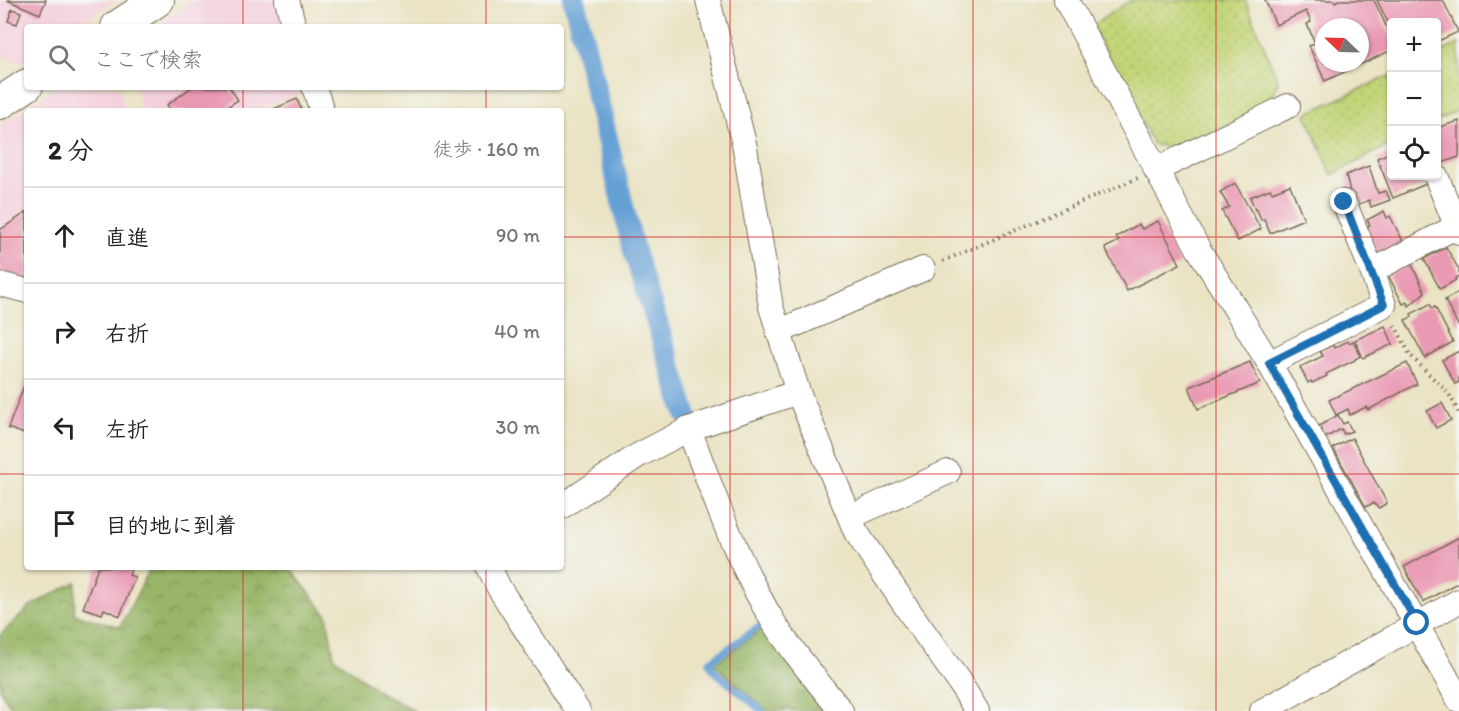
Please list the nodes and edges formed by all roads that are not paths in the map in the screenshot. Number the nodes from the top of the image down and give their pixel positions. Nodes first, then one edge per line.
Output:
1 (158, 0) edge
2 (287, 0) edge
3 (708, 0) edge
4 (1066, 0) edge
5 (122, 24) edge
6 (293, 24) edge
7 (24, 87) edge
8 (315, 90) edge
9 (0, 103) edge
10 (1288, 106) dead end
11 (321, 108) edge
12 (1156, 170) junction
13 (1438, 180) edge
14 (1344, 202) dead end
15 (1458, 228) edge
16 (923, 269) road end
17 (1372, 271) junction
18 (0, 284) edge
19 (24, 290) edge
20 (778, 332) junction
21 (1269, 363) junction
22 (798, 392) junction
23 (689, 429) junction
24 (948, 472) dead end
25 (564, 505) edge
26 (850, 518) junction
27 (490, 570) edge
28 (1459, 600) edge
29 (1417, 623) junction
30 (1459, 700) edge
31 (578, 711) edge
32 (841, 711) edge
33 (977, 711) edge
34 (1262, 711) edge

1 - 5 main road
2 - 6 street
3 - 20 street
4 - 12 street
7 - 9 main road
8 - 11 street
10 - 12 street
12 - 21 street
13 - 15 street
14 - 17 street
15 - 17 street
16 - 20 street
17 - 21 street
18 - 19 street
20 - 22 street
21 - 29 street
22 - 23 street
22 - 26 street
23 - 25 street
23 - 32 street
24 - 26 street
26 - 33 street
27 - 31 street
28 - 29 street
29 - 30 street
29 - 34 street

